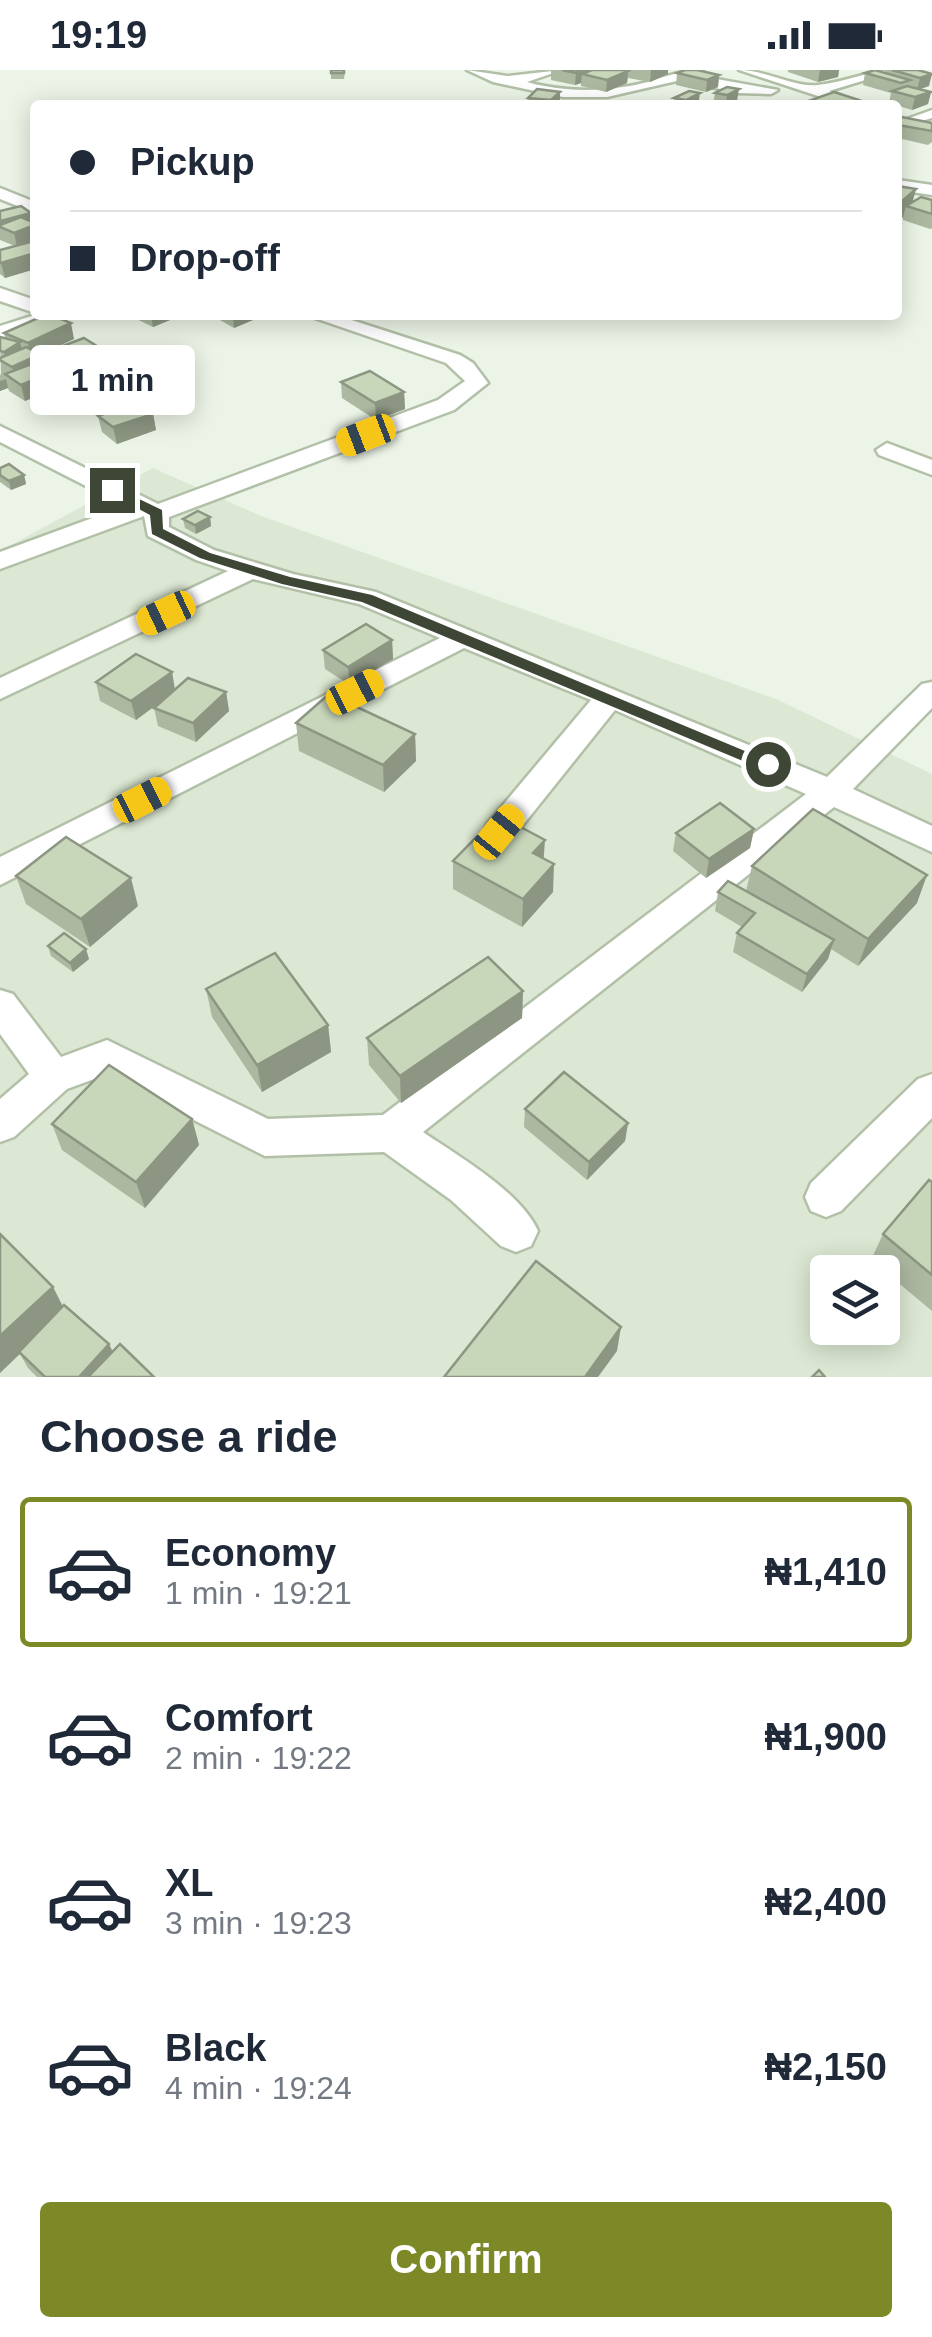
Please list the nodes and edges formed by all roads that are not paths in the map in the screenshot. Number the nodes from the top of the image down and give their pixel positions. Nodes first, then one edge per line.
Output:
1 (474, 70) edge
2 (556, 70) edge
3 (746, 70) edge
4 (891, 70) edge
5 (688, 73) edge
6 (517, 83) junction
7 (808, 89) junction
8 (771, 90) junction
9 (746, 100) edge
10 (844, 100) edge
11 (932, 114) edge
12 (904, 118) edge
13 (932, 126) edge
14 (902, 185) edge
15 (932, 190) edge
16 (0, 194) edge
17 (30, 206) edge
18 (0, 294) edge
19 (30, 305) edge
20 (41, 320) edge
21 (332, 320) edge
22 (0, 334) edge
23 (0, 433) edge
24 (887, 450) dead end
25 (932, 468) edge
26 (151, 510) junction
27 (0, 562) edge
28 (251, 570) junction
29 (462, 638) junction
30 (0, 690) edge
31 (932, 691) edge
32 (610, 697) junction
33 (831, 792) junction
34 (499, 832) edge
35 (932, 840) edge
36 (0, 872) edge
37 (0, 1005) edge
38 (53, 1077) junction
39 (932, 1091) edge
40 (0, 1124) edge
41 (391, 1133) junction
42 (826, 1197) dead end
43 (516, 1231) dead end

1 - 6 street
2 - 6 street
3 - 7 street
4 - 7 street
5 - 6 street
5 - 8 street
7 - 8 street
7 - 10 street
8 - 9 street
11 - 12 street
12 - 13 street
14 - 15 street
16 - 17 street
18 - 19 street
20 - 22 street
21 - 26 street
23 - 26 street
24 - 25 street
26 - 27 street
26 - 28 street
28 - 29 street
28 - 30 street
29 - 32 street
29 - 36 street
31 - 33 street
32 - 33 street
32 - 34 street
33 - 35 street
33 - 41 street
37 - 38 street
38 - 40 street
38 - 41 street
39 - 42 street
41 - 43 street

